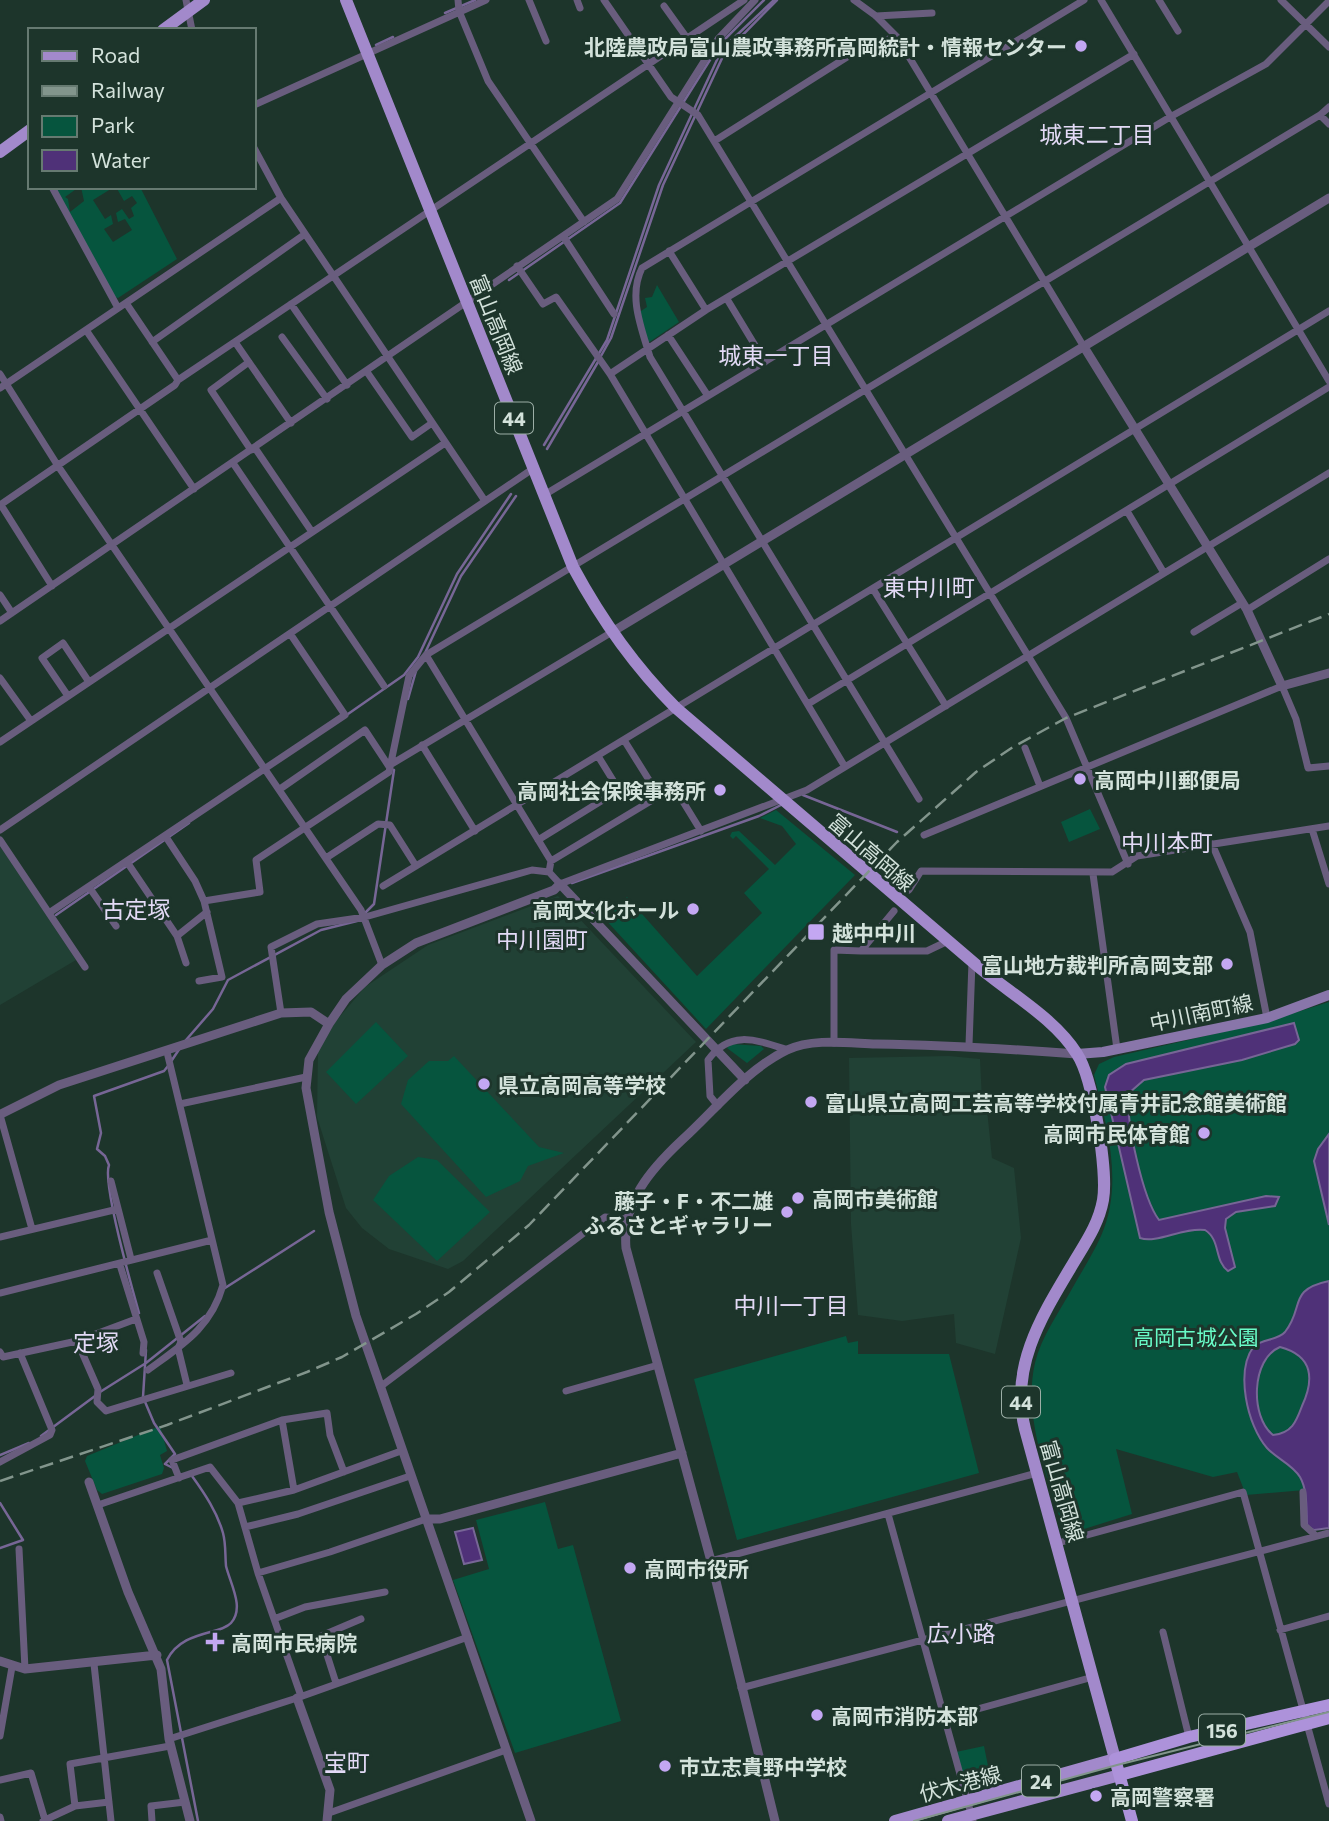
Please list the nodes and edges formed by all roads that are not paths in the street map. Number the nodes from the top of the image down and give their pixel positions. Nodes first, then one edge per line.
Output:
1 (204, 0) edge
2 (346, 0) edge
3 (486, 0) edge
4 (529, 0) edge
5 (577, 0) edge
6 (604, 0) edge
7 (744, 0) edge
8 (755, 0) edge
9 (854, 0) edge
10 (1084, 0) edge
11 (1101, 0) edge
12 (1159, 0) edge
13 (1281, 0) edge
14 (1329, 1) edge
15 (187, 6) edge
16 (458, 6) edge
17 (664, 6) dead end
18 (580, 8) dead end
19 (932, 13) dead end
20 (876, 16) junction
21 (1306, 24) junction
22 (165, 28) edge
23 (192, 28) edge
24 (1178, 31) dead end
25 (897, 37) junction
26 (687, 38) junction
27 (546, 41) dead end
28 (1329, 47) edge
29 (367, 54) junction
30 (1133, 54) junction
31 (647, 64) junction
32 (932, 94) junction
33 (256, 103) edge
34 (686, 107) junction
35 (1329, 107) edge
36 (1321, 116) junction
37 (1170, 117) junction
38 (1329, 124) edge
39 (28, 137) edge
40 (716, 140) junction
41 (530, 144) junction
42 (0, 152) edge
43 (256, 152) edge
44 (967, 153) junction
45 (1208, 181) junction
46 (53, 189) edge
47 (281, 198) junction
48 (1329, 198) edge
49 (752, 201) junction
50 (430, 210) junction
51 (1006, 216) junction
52 (584, 222) junction
53 (305, 234) junction
54 (563, 236) junction
55 (1248, 246) junction
56 (669, 251) junction
57 (790, 261) junction
58 (519, 270) junction
59 (334, 275) junction
60 (1045, 280) junction
61 (727, 299) junction
62 (126, 303) junction
63 (291, 304) junction
64 (468, 304) junction
65 (118, 309) junction
66 (706, 310) junction
67 (1329, 311) edge
68 (614, 314) dead end
69 (828, 324) junction
70 (86, 330) junction
71 (1298, 330) junction
72 (668, 335) junction
73 (282, 337) dead end
74 (152, 342) junction
75 (235, 342) junction
76 (1084, 347) junction
77 (648, 348) junction
78 (389, 357) junction
79 (250, 362) junction
80 (765, 362) junction
81 (367, 372) junction
82 (0, 374) edge
83 (610, 374) junction
84 (178, 380) junction
85 (1329, 381) edge
86 (347, 385) junction
87 (2, 386) edge
88 (1329, 387) edge
89 (868, 389) junction
90 (708, 396) junction
91 (327, 399) junction
92 (140, 409) junction
93 (683, 411) junction
94 (432, 423) junction
95 (291, 424) junction
96 (1134, 429) junction
97 (645, 434) junction
98 (445, 443) junction
99 (253, 449) junction
100 (906, 455) junction
101 (233, 463) junction
102 (58, 466) junction
103 (534, 468) junction
104 (1329, 473) edge
105 (722, 476) junction
106 (1169, 486) junction
107 (194, 489) junction
108 (544, 495) junction
109 (685, 499) junction
110 (485, 501) junction
111 (0, 505) edge
112 (1127, 511) junction
113 (312, 532) junction
114 (957, 537) junction
115 (764, 542) junction
116 (112, 544) junction
117 (1208, 546) junction
118 (289, 547) junction
119 (1329, 559) edge
120 (724, 565) junction
121 (573, 567) junction
122 (1164, 573) junction
123 (52, 586) junction
124 (873, 589) junction
125 (990, 592) junction
126 (0, 595) edge
127 (332, 606) junction
128 (1244, 606) junction
129 (12, 613) junction
130 (0, 621) edge
131 (814, 623) junction
132 (169, 627) junction
133 (612, 632) junction
134 (1194, 632) dead end
135 (290, 635) junction
136 (909, 644) junction
137 (774, 648) junction
138 (426, 655) junction
139 (1029, 656) junction
140 (1329, 673) edge
141 (0, 678) edge
142 (849, 681) junction
143 (89, 682) junction
144 (384, 686) dead end
145 (1282, 686) junction
146 (211, 689) junction
147 (68, 696) junction
148 (808, 704) junction
149 (946, 706) junction
150 (676, 708) junction
151 (465, 719) junction
152 (31, 721) junction
153 (624, 740) junction
154 (887, 741) junction
155 (0, 742) edge
156 (422, 746) junction
157 (1025, 748) dead end
158 (598, 756) junction
159 (845, 766) junction
160 (1329, 766) edge
161 (390, 767) junction
162 (1087, 768) junction
163 (266, 769) junction
164 (1040, 786) junction
165 (280, 789) junction
166 (659, 796) junction
167 (919, 799) dead end
168 (517, 805) junction
169 (1329, 826) edge
170 (306, 828) junction
171 (1312, 829) junction
172 (0, 830) edge
173 (475, 831) junction
174 (701, 831) junction
175 (924, 835) dead end
176 (166, 836) junction
177 (0, 840) edge
178 (538, 840) junction
179 (1212, 844) junction
180 (326, 858) junction
181 (551, 861) junction
182 (127, 862) junction
183 (1128, 864) junction
184 (416, 866) junction
185 (549, 872) junction
186 (1093, 874) junction
187 (559, 884) junction
188 (1329, 884) edge
189 (383, 886) dead end
190 (89, 887) junction
191 (909, 890) dead end
192 (204, 901) junction
193 (207, 912) junction
194 (894, 912) dead end
195 (49, 913) junction
196 (361, 916) junction
197 (116, 926) dead end
198 (177, 936) junction
199 (948, 941) junction
200 (861, 951) junction
201 (972, 961) junction
202 (186, 963) dead end
203 (382, 965) junction
204 (85, 967) dead end
205 (199, 981) dead end
206 (1329, 995) edge
207 (281, 1013) junction
208 (1267, 1018) junction
209 (330, 1024) junction
210 (834, 1043) junction
211 (969, 1045) junction
212 (788, 1049) junction
213 (1117, 1049) junction
214 (716, 1051) junction
215 (167, 1052) junction
216 (1077, 1054) junction
217 (306, 1077) junction
218 (745, 1080) junction
219 (180, 1104) junction
220 (718, 1105) junction
221 (0, 1115) edge
222 (111, 1181) dead end
223 (118, 1209) junction
224 (626, 1219) junction
225 (32, 1229) junction
226 (0, 1237) edge
227 (212, 1240) junction
228 (131, 1259) junction
229 (120, 1265) junction
230 (158, 1273) dead end
231 (0, 1293) edge
232 (136, 1319) junction
233 (77, 1341) junction
234 (179, 1342) junction
235 (0, 1352) edge
236 (20, 1353) junction
237 (143, 1353) dead end
238 (658, 1365) junction
239 (148, 1370) dead end
240 (231, 1373) dead end
241 (187, 1385) junction
242 (380, 1387) junction
243 (566, 1391) dead end
244 (282, 1420) junction
245 (401, 1451) junction
246 (682, 1453) junction
247 (0, 1462) edge
248 (344, 1472) junction
249 (1037, 1473) junction
250 (410, 1476) junction
251 (179, 1478) junction
252 (89, 1482) dead end
253 (294, 1490) junction
254 (1303, 1492) dead end
255 (238, 1503) junction
256 (97, 1506) junction
257 (888, 1514) junction
258 (426, 1519) junction
259 (244, 1527) junction
260 (1329, 1533) edge
261 (1315, 1535) junction
262 (1058, 1543) junction
263 (19, 1549) dead end
264 (1259, 1550) junction
265 (711, 1561) junction
266 (258, 1573) junction
267 (385, 1592) dead end
268 (1073, 1599) junction
269 (1329, 1616) edge
270 (274, 1619) junction
271 (361, 1619) dead end
272 (1280, 1630) junction
273 (1163, 1633) dead end
274 (468, 1637) junction
275 (923, 1640) junction
276 (157, 1654) junction
277 (0, 1661) edge
278 (94, 1664) junction
279 (12, 1667) junction
280 (25, 1669) junction
281 (1093, 1676) junction
282 (336, 1684) junction
283 (741, 1688) junction
284 (299, 1697) junction
285 (1329, 1705) edge
286 (944, 1718) junction
287 (1306, 1718) junction
288 (1329, 1718) edge
289 (0, 1736) edge
290 (1189, 1737) junction
291 (169, 1742) junction
292 (506, 1750) junction
293 (103, 1757) junction
294 (1115, 1759) junction
295 (1120, 1775) junction
296 (0, 1780) edge
297 (967, 1801) junction
298 (109, 1802) junction
299 (185, 1802) junction
300 (1329, 1804) edge
301 (75, 1806) junction
302 (328, 1817) edge
303 (972, 1818) edge
304 (44, 1821) edge
305 (111, 1821) edge
306 (152, 1821) edge
307 (190, 1821) edge
308 (531, 1821) edge
309 (775, 1821) edge
310 (895, 1821) edge
311 (948, 1821) edge
312 (1132, 1821) edge

1 - 15 main road
2 - 29 main road, 富山高岡線 / 44
3 - 16 street
4 - 27 street
5 - 18 street
6 - 31 street
7 - 26 street
8 - 34 street
9 - 20 street
10 - 32 street
11 - 30 street
12 - 24 street
13 - 21 street
14 - 21 street
15 - 22 main road
15 - 23 street
16 - 29 street
16 - 41 street
17 - 26 street
19 - 20 street
20 - 25 street
21 - 28 street
21 - 37 street
25 - 32 street
25 - 40 street
26 - 31 street
29 - 33 street
29 - 50 main road, 富山高岡線 / 44
30 - 37 street
30 - 44 street
31 - 34 street
31 - 41 street
32 - 44 street
32 - 49 street
34 - 40 street
34 - 52 street
35 - 36 street
36 - 38 street
36 - 45 street
37 - 45 street
37 - 51 street
39 - 42 main road
40 - 49 street
41 - 50 street
41 - 52 street
43 - 47 street
44 - 51 street
44 - 57 street
45 - 55 street
45 - 60 street
46 - 65 street
47 - 53 street
47 - 62 street
48 - 55 street
49 - 56 street
49 - 57 street
50 - 59 street
50 - 64 main road, 富山高岡線 / 44
51 - 60 street
51 - 69 street
52 - 54 street
53 - 59 street
53 - 74 street
54 - 58 street
54 - 68 street
55 - 71 street
55 - 76 street
56 - 66 street
56 - 77 street
57 - 61 street
57 - 69 street
58 - 64 street
58 - 83 street
59 - 63 street
59 - 78 street
60 - 76 street
60 - 89 street
61 - 66 street
61 - 80 street
62 - 65 street
62 - 74 street
63 - 75 street
63 - 86 street
64 - 78 street
64 - 103 main road, 富山高岡線 / 44
65 - 70 street
66 - 72 street
67 - 71 street
69 - 80 street
69 - 89 street
70 - 87 street
70 - 92 street
71 - 85 street
71 - 96 street
72 - 77 street
72 - 90 street
73 - 91 street
74 - 84 street
75 - 79 street
75 - 84 street
76 - 96 street
76 - 100 street
77 - 83 street
77 - 93 street
78 - 81 street
78 - 94 street
79 - 95 street
79 - 99 street
80 - 90 street
81 - 86 street
81 - 94 street
82 - 87 street
83 - 97 street
84 - 92 street
86 - 91 street
87 - 102 street
88 - 106 street
89 - 100 street
89 - 105 street
90 - 93 street
91 - 95 street
92 - 102 street
92 - 107 street
93 - 97 street
93 - 105 street
94 - 98 street
95 - 99 street
96 - 106 street
96 - 114 street
97 - 108 street
97 - 109 street
98 - 110 street
98 - 113 street
99 - 101 street
99 - 113 street
100 - 114 street
100 - 115 street
101 - 107 street
101 - 118 street
102 - 111 street
102 - 116 street
103 - 108 main road, 富山高岡線 / 44
103 - 110 street
104 - 117 street
105 - 109 street
105 - 115 street
106 - 112 street
106 - 117 street
107 - 116 street
108 - 121 main road, 富山高岡線 / 44
109 - 120 street
109 - 121 street
110 - 127 street
111 - 123 street
112 - 122 street
112 - 125 street
113 - 118 street
114 - 124 street
114 - 125 street
115 - 120 street
115 - 131 street
116 - 123 street
116 - 132 street
117 - 122 street
117 - 128 street
118 - 127 street
118 - 132 street
119 - 128 street
120 - 133 street
120 - 137 street
121 - 133 main road, 富山高岡線 / 44
121 - 138 street
122 - 139 street
123 - 129 street
124 - 131 street
124 - 136 street
125 - 136 street
125 - 139 street
126 - 129 street
127 - 135 street
127 - 144 street
128 - 134 street
128 - 145 street
129 - 130 street
131 - 137 street
131 - 142 street
132 - 143 street
132 - 146 street
133 - 150 main road, 富山高岡線 / 44
133 - 151 street
135 - 146 street
135 - 163 street
136 - 142 street
136 - 149 street
137 - 148 street
137 - 150 street
138 - 151 street
138 - 161 street
139 - 149 street
139 - 162 street
140 - 145 street
141 - 152 street
142 - 148 street
142 - 154 street
143 - 147 street
143 - 147 street
145 - 160 street
145 - 162 street
146 - 163 street
146 - 172 street
147 - 152 street
148 - 159 street
149 - 154 street
150 - 153 street
150 - 199 main road, 富山高岡線 / 44
151 - 156 street
151 - 168 street
152 - 155 street
153 - 158 street
153 - 166 street
154 - 159 street
154 - 167 street
156 - 161 street
156 - 173 street
157 - 164 street
158 - 168 street
158 - 178 street
159 - 174 street
161 - 165 street
161 - 170 street
162 - 164 street
162 - 183 street
163 - 165 street
163 - 176 street
164 - 175 street
165 - 170 street
166 - 174 street
166 - 181 street
168 - 173 street
168 - 178 street
169 - 171 street
170 - 180 street
170 - 192 street
171 - 179 street
171 - 188 street
173 - 184 street
174 - 187 street
176 - 182 street
176 - 192 street
177 - 195 street
178 - 181 street
179 - 183 street
179 - 208 street
180 - 184 street
180 - 196 street
181 - 185 street
182 - 190 street
182 - 198 street
183 - 186 street
184 - 189 street
185 - 187 street
185 - 196 street
186 - 191 street
186 - 213 street
187 - 203 street
187 - 214 street
190 - 195 street
190 - 197 street
192 - 193 street
193 - 198 street
193 - 205 street
194 - 200 street
195 - 204 street
196 - 203 street
196 - 207 street
198 - 202 street
199 - 200 street
199 - 201 main road, 富山高岡線 / 44
200 - 210 street
201 - 211 street
201 - 216 main road, 富山高岡線 / 44
203 - 209 street
206 - 208 main road, 中川南町線
207 - 209 street
207 - 215 street
208 - 213 main road, 中川南町線
209 - 217 street
210 - 211 street
210 - 212 street
211 - 216 street
212 - 214 street
212 - 218 street
213 - 216 main road, 中川南町線
214 - 218 street
214 - 220 street
215 - 219 street
215 - 221 street
216 - 249 main road, 富山高岡線 / 44
217 - 219 street
217 - 242 street
218 - 220 street
219 - 227 street
220 - 224 street
221 - 225 street
222 - 223 street
223 - 225 street
223 - 228 street
224 - 238 street
224 - 242 street
225 - 226 street
227 - 228 street
227 - 234 street
228 - 229 street
229 - 231 street
229 - 232 street
230 - 234 street
232 - 233 street
232 - 237 street
233 - 236 street
233 - 241 street
234 - 239 street
234 - 241 street
235 - 236 street
236 - 247 street
238 - 243 street
238 - 246 street
240 - 241 street
242 - 245 street
244 - 248 street
244 - 251 street
244 - 253 street
245 - 248 street
245 - 250 street
246 - 258 street
246 - 265 street
248 - 253 street
249 - 257 street
249 - 262 main road, 富山高岡線 / 44
250 - 258 street
250 - 259 street
251 - 255 street
251 - 256 street
252 - 256 street
253 - 255 street
254 - 261 street
255 - 259 street
256 - 276 street
257 - 265 street
257 - 275 street
258 - 266 street
258 - 274 street
259 - 266 street
260 - 261 street
261 - 264 street
262 - 264 street
262 - 268 main road, 富山高岡線 / 44
263 - 280 street
264 - 268 street
264 - 272 street
265 - 283 street
266 - 270 street
267 - 270 street
268 - 275 street
268 - 281 main road, 富山高岡線 / 44
269 - 272 street
270 - 284 street
271 - 282 street
272 - 287 street
273 - 290 street
274 - 282 street
274 - 292 street
275 - 283 street
275 - 286 street
276 - 278 street
276 - 291 street
277 - 279 street
278 - 280 street
278 - 293 street
279 - 280 street
279 - 289 street
281 - 286 street
281 - 294 main road, 富山高岡線 / 44
282 - 284 street
283 - 309 street
284 - 291 street
284 - 302 street
285 - 287 highway, 156
286 - 297 street
287 - 288 highway, 156
287 - 290 highway, 156
287 - 295 highway, 156
287 - 300 street
290 - 294 highway, 156
291 - 293 street
291 - 299 street
292 - 302 street
292 - 308 street
293 - 298 street
293 - 301 street
294 - 295 highway
294 - 297 main road, 伏木港線 / 24
295 - 303 main road, 伏木港線 / 24
295 - 312 highway
296 - 304 street
297 - 303 street
297 - 310 main road, 伏木港線 / 24
298 - 301 street
298 - 305 street
299 - 306 street
299 - 307 street
301 - 304 street
303 - 311 main road, 伏木港線 / 24

